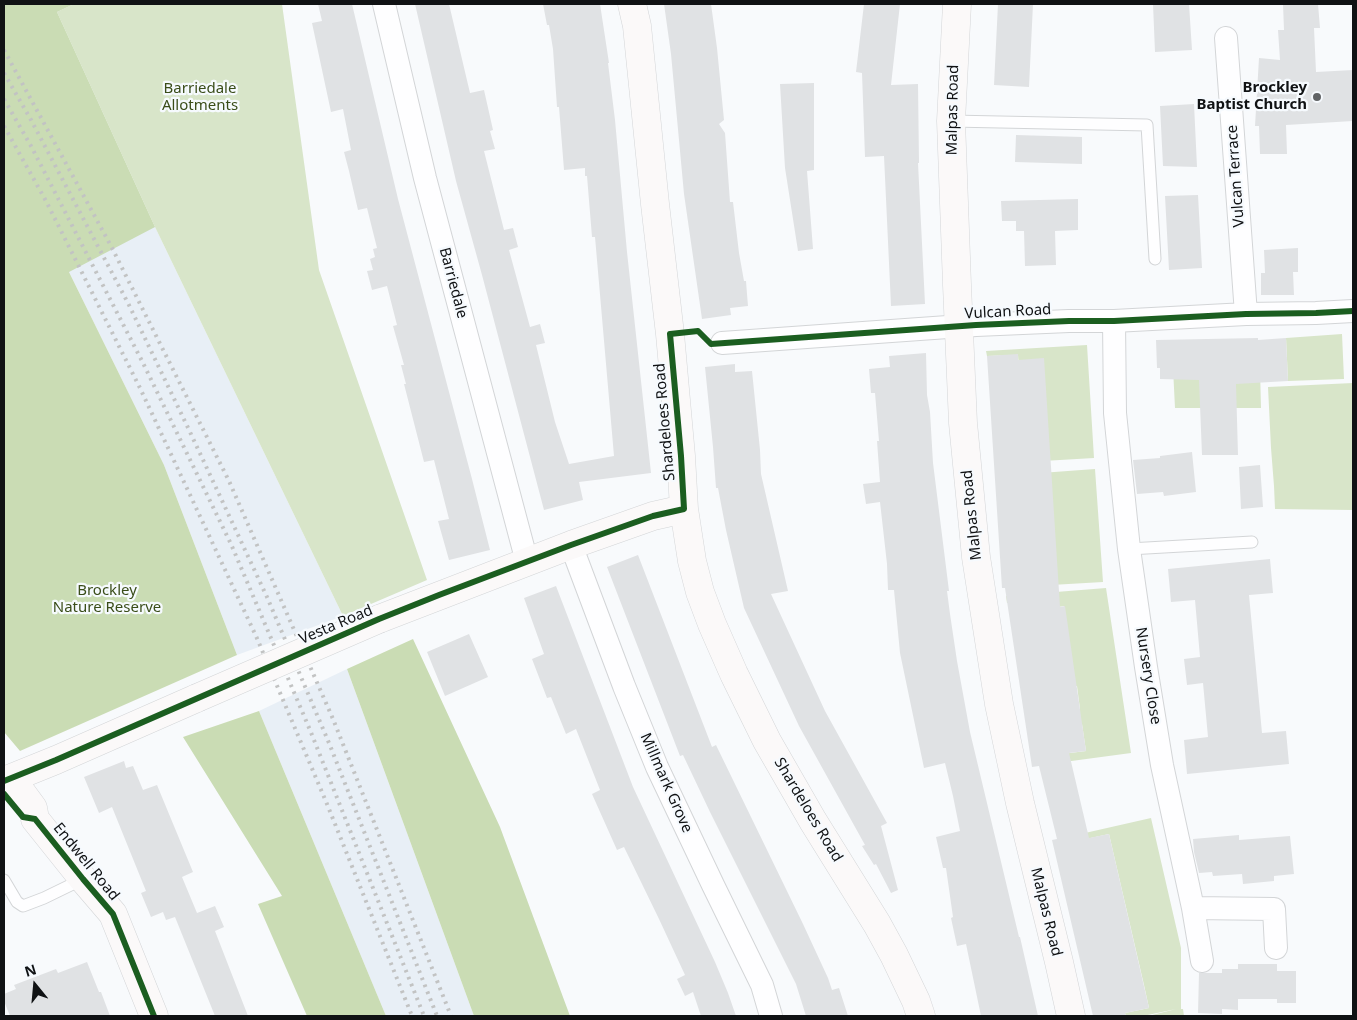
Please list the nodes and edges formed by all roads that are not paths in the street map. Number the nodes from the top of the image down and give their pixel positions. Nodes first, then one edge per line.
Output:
1 (384, 4) edge
2 (632, 4) edge
3 (957, 4) edge
4 (1226, 38) dead end
5 (952, 121) junction
6 (1155, 259) dead end
7 (1353, 310) edge
8 (1246, 314) junction
9 (1114, 321) junction
10 (958, 326) junction
11 (722, 343) dead end
12 (684, 509) junction
13 (1252, 542) dead end
14 (571, 545) junction
15 (1129, 549) junction
16 (527, 562) junction
17 (8, 779) edge
18 (83, 879) junction
19 (4, 880) edge
20 (1193, 908) junction
21 (1276, 948) dead end
22 (1202, 961) dead end
23 (154, 1016) edge
24 (771, 1016) edge
25 (921, 1016) edge
26 (1071, 1016) edge

1 - 16 street, Barriedale
2 - 12 street, Shardeloes Road
3 - 5 street, Malpas Road
4 - 8 street, Vulcan Terrace
5 - 6 lane
5 - 10 street, Malpas Road
7 - 8 street, Vulcan Road
8 - 9 street, Vulcan Road
9 - 10 street, Vulcan Road
9 - 15 street, Nursery Close
10 - 11 street, Vulcan Road
10 - 26 street, Malpas Road
12 - 14 street, Vesta Road
12 - 25 street, Shardeloes Road
13 - 15 lane
14 - 16 street, Vesta Road
14 - 24 street, Millmark Grove
15 - 20 street, Nursery Close
16 - 17 street, Vesta Road, bridge
17 - 18 street, Endwell Road
18 - 19 lane
18 - 23 street, Endwell Road
20 - 21 street
20 - 22 street, Nursery Close

